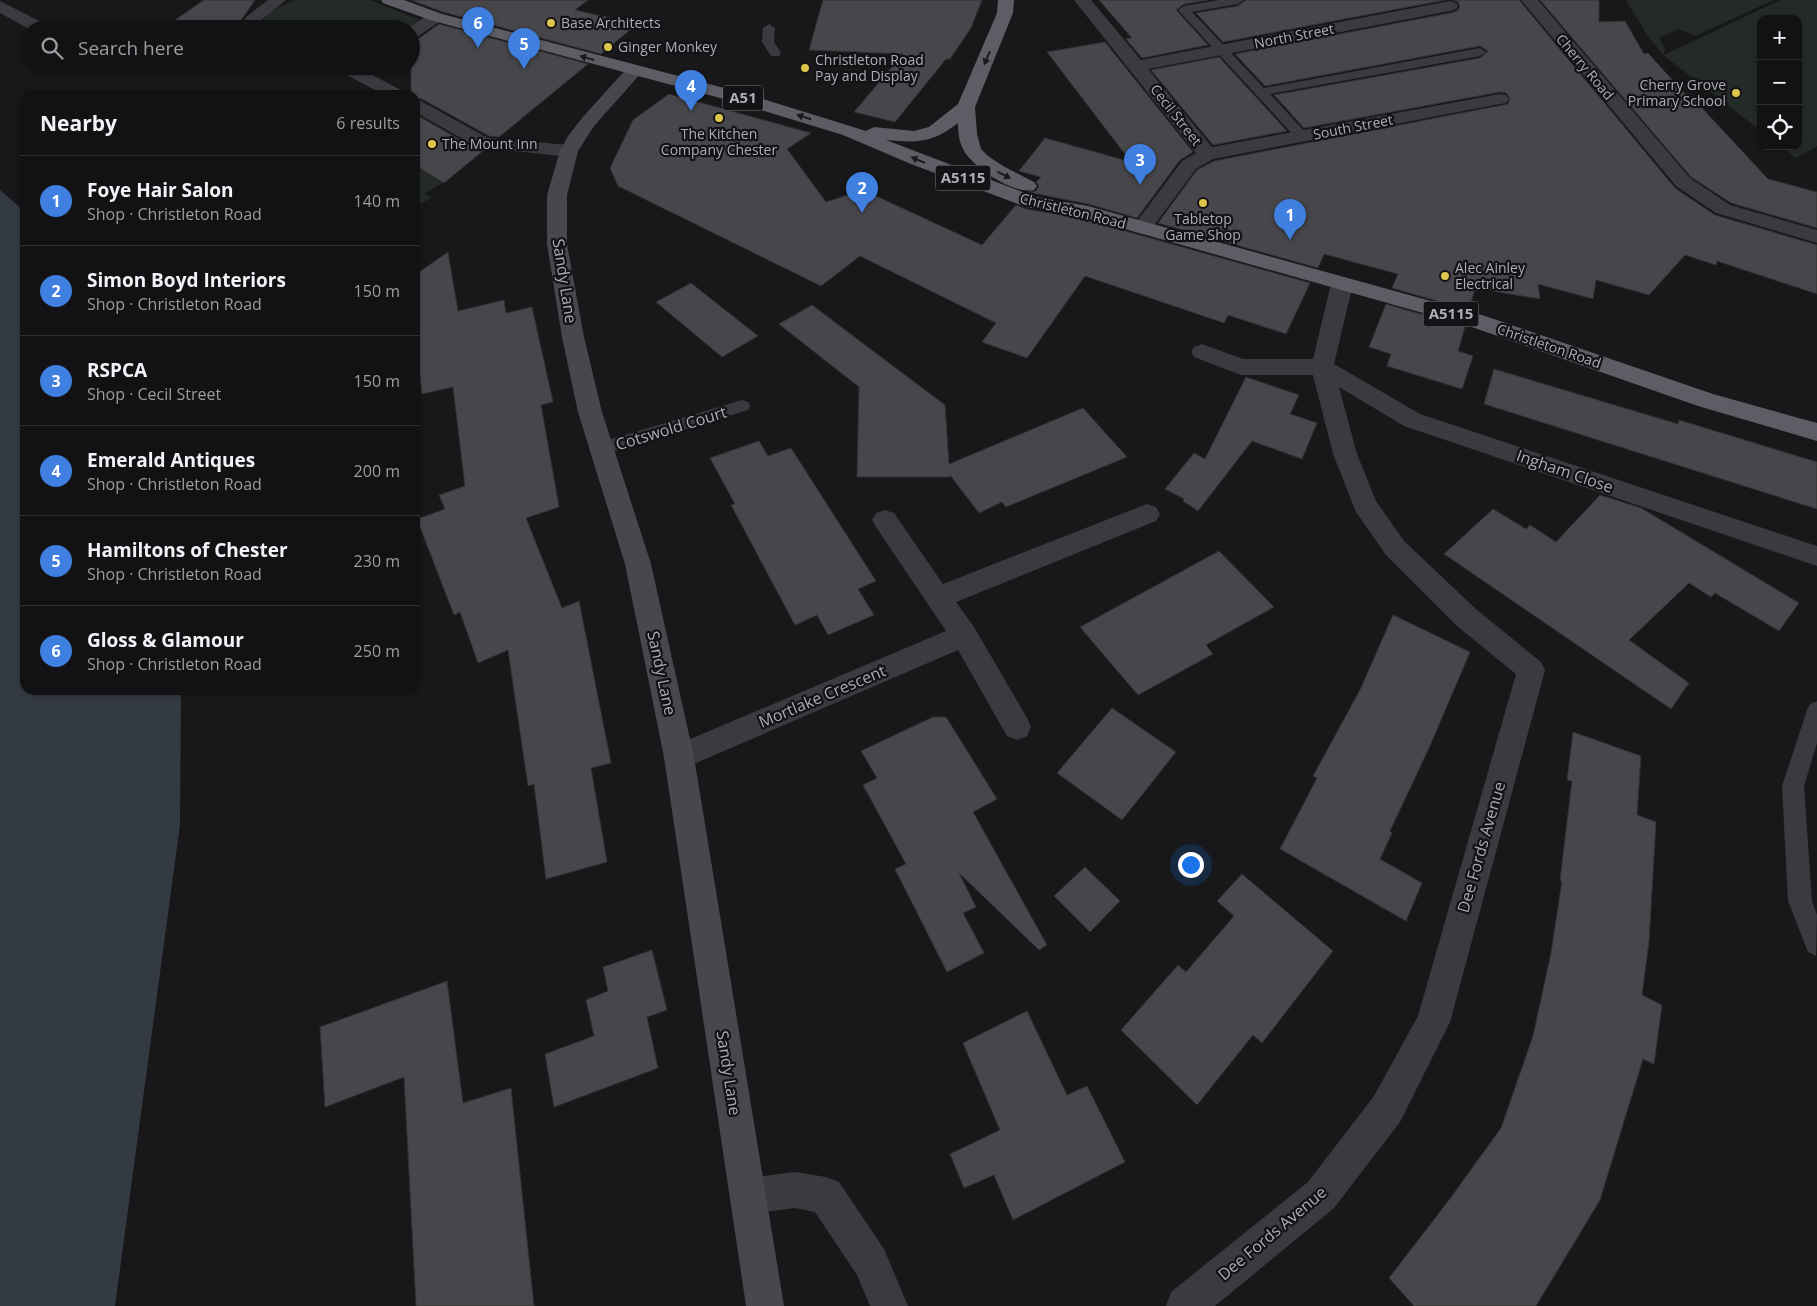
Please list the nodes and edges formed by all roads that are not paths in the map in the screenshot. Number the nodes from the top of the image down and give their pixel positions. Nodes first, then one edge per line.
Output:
1 (278, 0) edge
2 (389, 0) edge
3 (1082, 0) edge
4 (1238, 0) edge
5 (1529, 0) edge
6 (1008, 4) edge
7 (0, 6) edge
8 (1450, 6) dead end
9 (436, 17) junction
10 (25, 20) edge
11 (252, 20) edge
12 (420, 27) edge
13 (769, 28) dead end
14 (1222, 50) junction
15 (1480, 52) dead end
16 (775, 54) dead end
17 (1137, 66) junction
18 (634, 71) junction
19 (362, 75) edge
20 (388, 90) edge
21 (1261, 92) junction
22 (1500, 99) dead end
23 (966, 107) junction
24 (420, 108) edge
25 (850, 131) junction
26 (1302, 136) junction
27 (569, 151) junction
28 (1207, 154) junction
29 (1081, 210) junction
30 (1142, 228) junction
31 (1817, 237) edge
32 (1342, 284) junction
33 (1202, 352) dead end
34 (1322, 367) junction
35 (742, 406) dead end
36 (1817, 432) edge
37 (601, 449) junction
38 (1147, 514) dead end
39 (885, 520) dead end
40 (1817, 556) edge
41 (939, 597) junction
42 (964, 634) junction
43 (1817, 710) edge
44 (1017, 727) dead end
45 (679, 757) junction
46 (1816, 944) dead end
47 (748, 1196) junction
48 (765, 1306) edge
49 (889, 1306) edge
50 (1185, 1306) edge

1 - 11 street
2 - 9 highway, Christleton Road / A51
3 - 17 street, Cecil Street
4 - 14 lane
5 - 31 street, Cherry Road
6 -> 23 highway, A51
7 - 10 street
8 - 14 street, North Street
9 - 12 street
18 -> 9 highway, Christleton Road / A51
13 - 16 lane
14 - 17 street, North Street
14 - 21 lane
15 - 21 lane
17 - 28 street, Cecil Street
25 -> 18 highway, Christleton Road / A51
18 - 27 main road, Sandy Lane
19 - 20 street
21 - 26 lane
22 - 26 street, South Street
23 - 25 highway, A51
23 -> 29 highway, A5115
24 - 27 street
29 -> 25 highway, Christleton Road / A5115
26 - 28 street, South Street
27 - 37 main road, Sandy Lane
28 - 30 street, Cecil Street
29 - 30 highway, Christleton Road / A5115
30 - 32 highway, Christleton Road / A5115
32 - 34 street
32 - 36 highway, Christleton Road / A5115
33 - 34 street
34 - 40 street, Ingham Close
34 - 50 street, Dee Fords Avenue
35 - 37 lane, Cotswold Court
37 - 45 main road, Sandy Lane
38 - 41 street
39 - 41 street
41 - 42 street
42 - 44 street
42 - 45 street, Mortlake Crescent
43 - 46 lane
45 - 47 main road, Sandy Lane
47 - 48 main road, Sandy Lane
47 - 49 street

